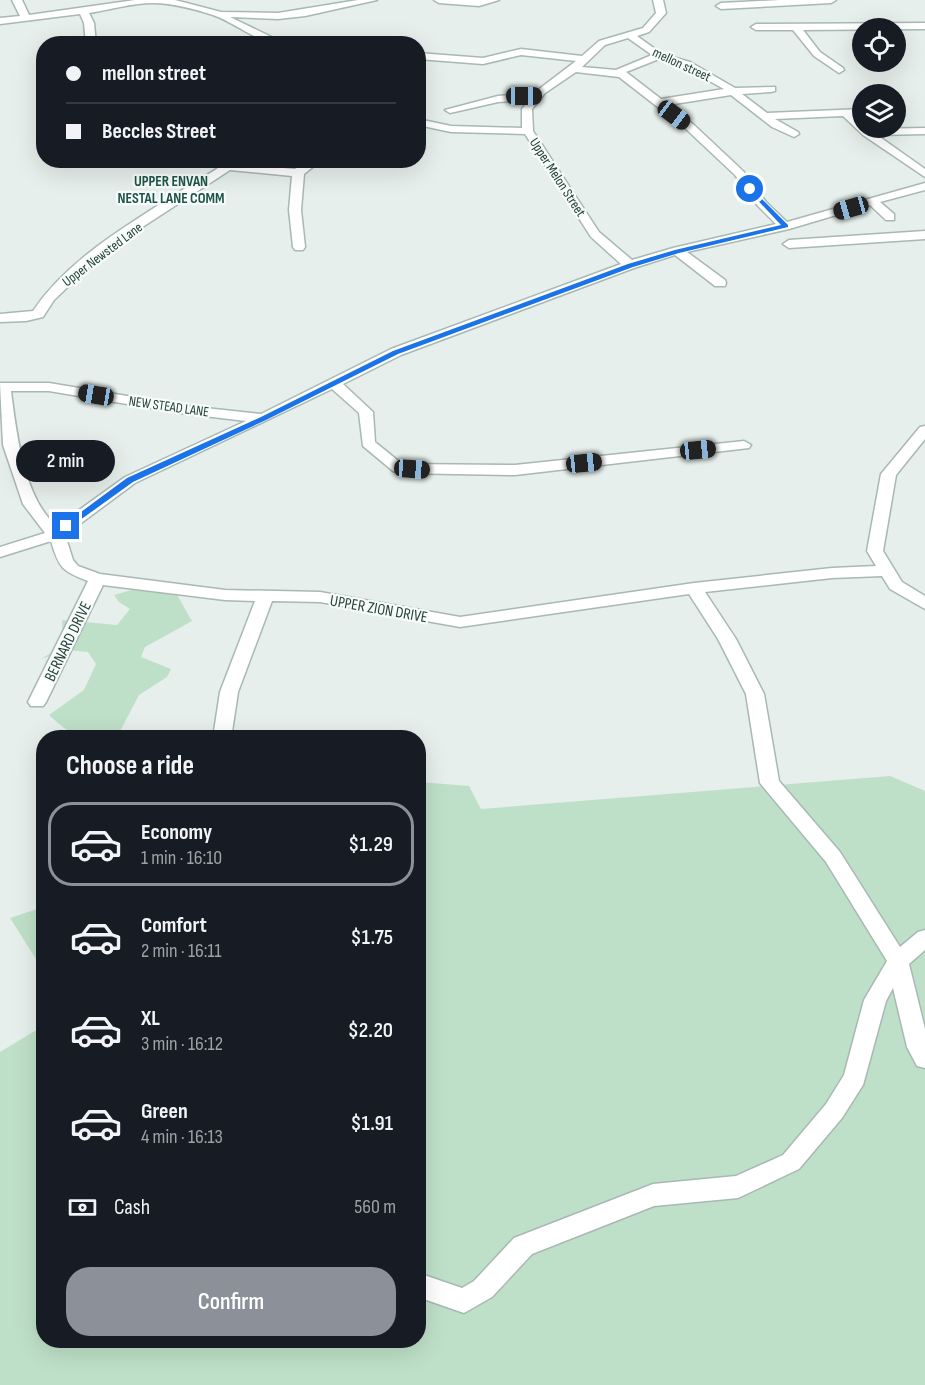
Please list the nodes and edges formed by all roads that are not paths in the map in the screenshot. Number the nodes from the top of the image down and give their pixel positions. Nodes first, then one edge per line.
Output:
1 (16, 0) edge
2 (70, 0) edge
3 (152, 0) edge
4 (372, 0) edge
5 (439, 0) edge
6 (494, 0) edge
7 (658, 0) edge
8 (821, 0) edge
9 (721, 6) dead end
10 (79, 11) junction
11 (833, 12) edge
12 (218, 14) junction
13 (26, 19) junction
14 (0, 21) edge
15 (925, 26) edge
16 (756, 27) dead end
17 (796, 27) junction
18 (629, 35) junction
19 (90, 36) edge
20 (260, 36) edge
21 (849, 41) dead end
22 (659, 56) junction
23 (426, 57) edge
24 (584, 59) junction
25 (573, 69) junction
26 (839, 70) dead end
27 (622, 74) junction
28 (771, 89) dead end
29 (734, 91) junction
30 (537, 96) junction
31 (658, 103) junction
32 (450, 110) dead end
33 (852, 113) edge
34 (847, 114) junction
35 (763, 116) junction
36 (852, 119) edge
37 (426, 124) edge
38 (439, 126) junction
39 (906, 130) edge
40 (528, 131) junction
41 (925, 131) edge
42 (426, 134) edge
43 (794, 134) dead end
44 (874, 138) edge
45 (226, 168) edge
46 (262, 168) edge
47 (304, 168) edge
48 (298, 173) junction
49 (925, 174) edge
50 (925, 186) edge
51 (873, 202) junction
52 (890, 217) dead end
53 (785, 226) junction
54 (925, 235) edge
55 (789, 244) dead end
56 (299, 247) dead end
57 (677, 252) junction
58 (630, 265) junction
59 (720, 283) dead end
60 (0, 318) edge
61 (334, 383) junction
62 (2, 387) edge
63 (263, 418) junction
64 (925, 430) edge
65 (744, 445) dead end
66 (57, 534) junction
67 (875, 551) junction
68 (0, 552) edge
69 (886, 572) junction
70 (832, 573) junction
71 (97, 579) junction
72 (694, 588) junction
73 (266, 597) junction
74 (925, 604) edge
75 (37, 702) dead end
76 (223, 730) edge
77 (925, 938) edge
78 (898, 961) junction
79 (925, 1059) edge
80 (426, 1288) edge

1 - 13 street
2 - 10 street
3 - 10 street
3 - 12 street
4 - 12 street
5 - 6 street
7 - 18 street
8 - 9 street
8 - 11 street
10 - 13 street
10 - 19 street
11 - 15 street
11 - 17 street
11 - 21 street
12 - 20 street
13 - 14 street
16 - 17 street
17 - 26 street
18 - 22 street, mellon street
18 - 24 street
22 - 27 street
22 - 29 street, mellon street
23 - 24 street
24 - 25 street
25 - 27 street
25 - 30 street
27 - 31 street
28 - 29 street
29 - 31 street
29 - 35 street, mellon street
30 - 32 street
30 - 40 street, Upper Melon Street
31 - 53 street
33 - 34 street
34 - 35 street
34 - 36 street
35 - 43 street, mellon street
37 - 38 street
38 - 40 street
38 - 42 street
39 - 41 street
40 - 58 street, Upper Melon Street
44 - 49 street
45 - 60 street, Upper Newsted Lane
46 - 48 street
47 - 48 street
48 - 56 street
50 - 51 street
51 - 52 street
51 - 53 street
53 - 57 street
54 - 55 street
57 - 58 street
57 - 59 street
58 - 61 street
61 - 63 street
61 - 65 street
62 - 63 street, NEW STEAD LANE
62 - 66 street, UPPER ZION DRIVE
63 - 66 street
64 - 67 street
66 - 68 street
66 - 71 street, UPPER ZION DRIVE
67 - 69 street
67 - 70 street
69 - 70 street, UPPER ZION DRIVE
69 - 74 street
70 - 72 street, UPPER ZION DRIVE
71 - 73 street, UPPER ZION DRIVE
71 - 75 street, BERNARD DRIVE
72 - 73 street, UPPER ZION DRIVE
72 - 78 street
73 - 76 street
77 - 78 street
78 - 79 street
78 - 80 street

